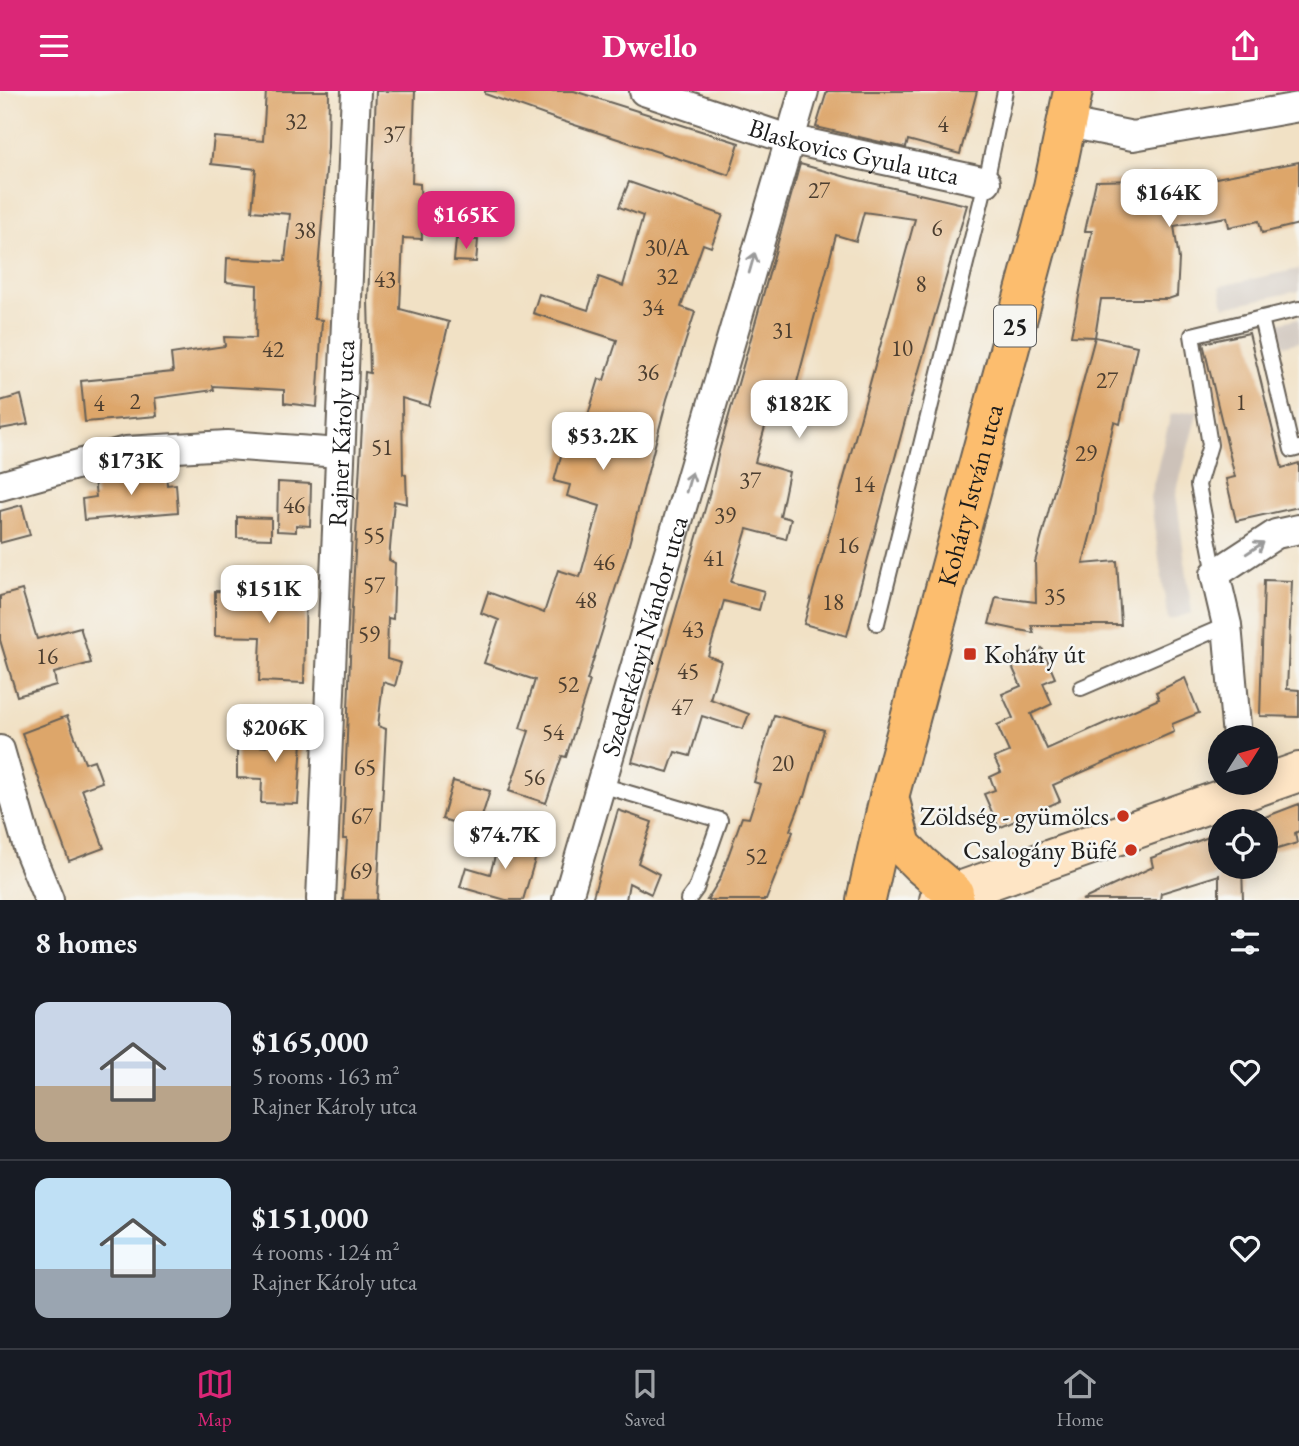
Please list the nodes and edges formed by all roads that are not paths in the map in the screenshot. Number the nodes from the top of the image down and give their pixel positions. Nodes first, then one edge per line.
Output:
1 (356, 91) edge
2 (644, 91) edge
3 (804, 91) edge
4 (1004, 91) edge
5 (1070, 107) edge
6 (1299, 107) edge
7 (788, 139) junction
8 (986, 182) junction
9 (1299, 309) edge
10 (1261, 318) junction
11 (1299, 448) edge
12 (340, 453) junction
13 (0, 486) edge
14 (1299, 529) edge
15 (1215, 574) junction
16 (877, 623) dead end
17 (1227, 625) junction
18 (1082, 688) dead end
19 (1236, 725) edge
20 (0, 750) edge
21 (1299, 772) edge
22 (1278, 778) edge
23 (601, 785) junction
24 (1222, 795) edge
25 (889, 797) junction
26 (863, 895) edge
27 (947, 896) edge
28 (49, 900) edge
29 (321, 900) edge
30 (567, 900) edge
31 (688, 900) edge

1 - 12 street, Rajner Károly utca
2 - 7 street, Blaskovics Gyula utca
3 - 7 street, Szederkényi Nándor utca
4 - 8 lane
5 - 6 street
5 - 25 main road, Koháry István utca / 25
7 - 8 street, Blaskovics Gyula utca
23 -> 7 street, Szederkényi Nándor utca
8 - 16 lane
9 - 10 lane
10 - 11 lane
10 - 15 lane
12 - 13 street
12 - 29 street, Rajner Károly utca
15 -> 14 street
15 - 17 street
17 - 18 lane
17 - 19 street
20 - 28 street
21 - 22 street
23 - 30 street, Szederkényi Nándor utca
23 - 31 lane
24 - 27 street
25 - 26 main road, Koháry István utca / 25
25 - 27 main road

